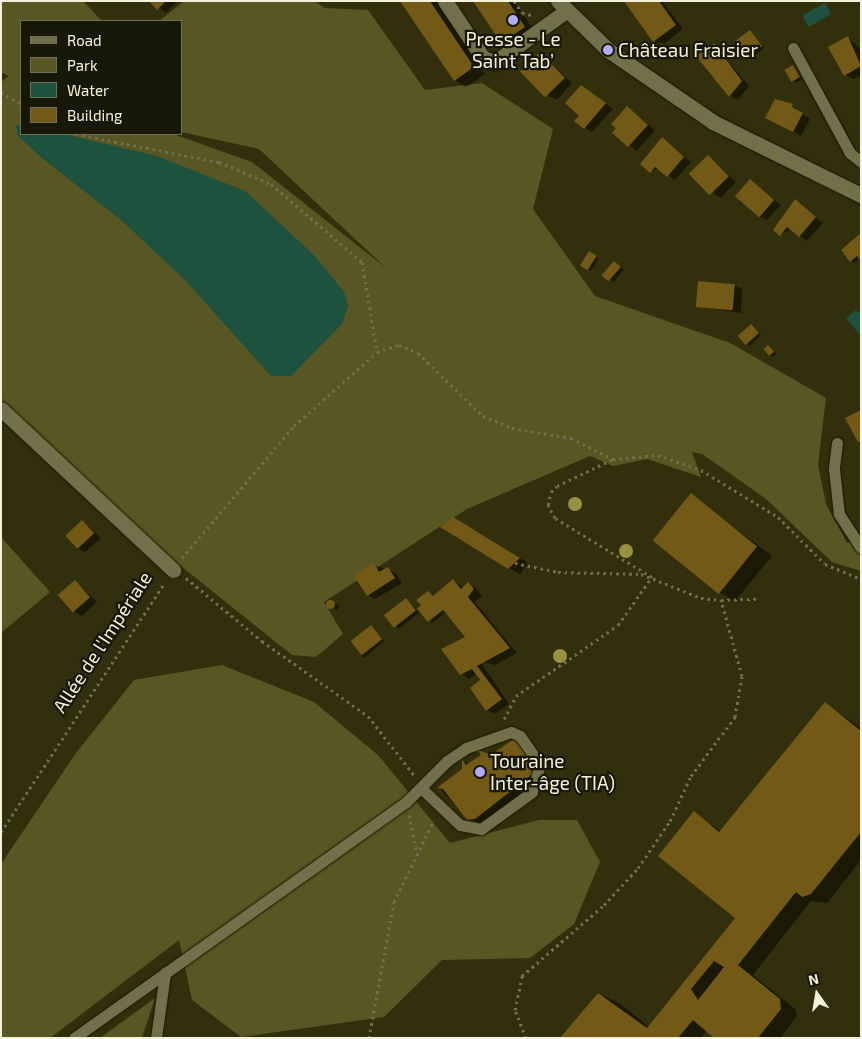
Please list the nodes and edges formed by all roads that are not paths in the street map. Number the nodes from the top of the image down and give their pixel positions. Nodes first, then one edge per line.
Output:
1 (445, 1) edge
2 (562, 6) edge
3 (793, 48) dead end
4 (861, 162) edge
5 (861, 195) edge
6 (1, 410) edge
7 (837, 443) dead end
8 (861, 548) edge
9 (173, 570) road end
10 (420, 788) junction
11 (165, 973) junction
12 (74, 1038) edge
13 (156, 1038) edge

1 - 2 street
2 - 5 street
3 - 4 lane
6 - 9 street, Allée de l'Impériale
7 - 8 lane
10 - 10 lane
10 - 11 lane
11 - 12 lane
11 - 13 lane

